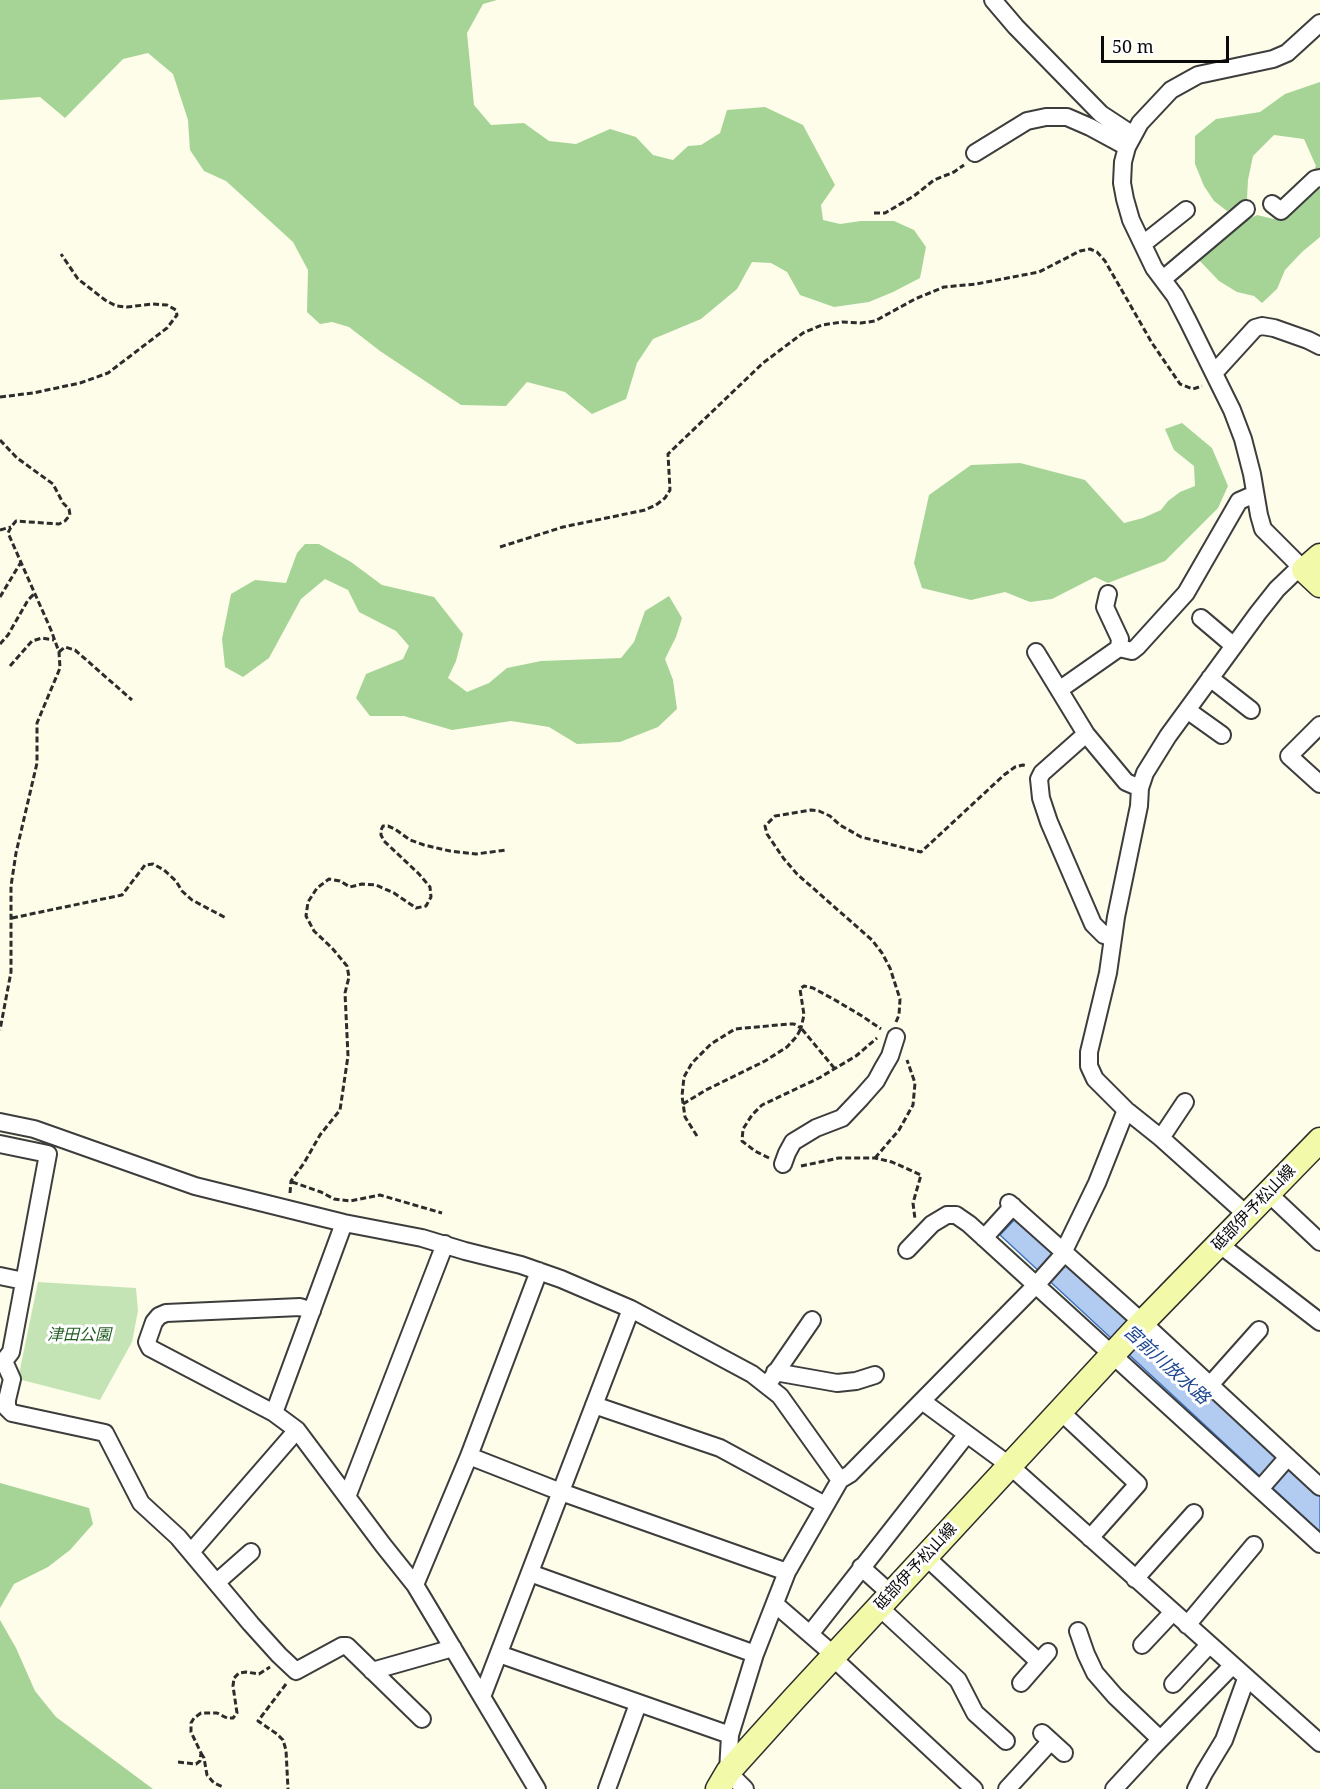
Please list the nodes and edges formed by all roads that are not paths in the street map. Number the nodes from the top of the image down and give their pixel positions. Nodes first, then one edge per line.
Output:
1 (993, 0) edge
2 (1320, 23) edge
3 (1130, 141) junction
4 (975, 153) road end
5 (1320, 178) edge
6 (1272, 204) dead end
7 (1246, 209) dead end
8 (1186, 210) dead end
9 (1143, 244) junction
10 (1163, 279) junction
11 (1320, 346) edge
12 (1216, 377) junction
13 (1255, 494) junction
14 (1311, 569) edge
15 (1108, 594) dead end
16 (1201, 618) dead end
17 (1234, 646) junction
18 (1119, 648) junction
19 (1036, 652) dead end
20 (1210, 678) junction
21 (1059, 690) junction
22 (1187, 710) junction
23 (1251, 710) dead end
24 (1320, 725) edge
25 (1086, 734) junction
26 (1222, 735) dead end
27 (1320, 784) edge
28 (1140, 788) junction
29 (1113, 938) junction
30 (894, 1035) road end
31 (1185, 1102) dead end
32 (1126, 1110) junction
33 (0, 1122) edge
34 (1161, 1138) junction
35 (60, 1139) junction
36 (1320, 1140) edge
37 (0, 1144) edge
38 (48, 1154) junction
39 (783, 1164) dead end
40 (1268, 1193) junction
41 (1247, 1215) junction
42 (345, 1223) junction
43 (986, 1235) junction
44 (1320, 1242) edge
45 (445, 1244) junction
46 (1219, 1244) junction
47 (907, 1250) dead end
48 (1062, 1254) junction
49 (539, 1270) junction
50 (0, 1276) edge
51 (24, 1281) junction
52 (1038, 1282) junction
53 (631, 1309) junction
54 (312, 1311) junction
55 (812, 1320) dead end
56 (1320, 1322) edge
57 (1140, 1324) junction
58 (1260, 1330) dead end
59 (1116, 1351) junction
60 (2, 1362) edge
61 (875, 1375) dead end
62 (771, 1379) junction
63 (1210, 1385) junction
64 (922, 1401) junction
65 (594, 1405) junction
66 (1060, 1411) junction
67 (274, 1413) junction
68 (297, 1430) junction
69 (967, 1434) junction
70 (469, 1456) junction
71 (1287, 1459) junction
72 (1010, 1465) junction
73 (840, 1480) junction
74 (1262, 1486) junction
75 (1320, 1487) edge
76 (561, 1492) junction
77 (348, 1497) junction
78 (825, 1505) junction
79 (1194, 1514) dead end
80 (1090, 1538) junction
81 (1320, 1544) edge
82 (1254, 1545) dead end
83 (191, 1552) junction
84 (251, 1552) dead end
85 (926, 1557) junction
86 (861, 1567) junction
87 (787, 1572) junction
88 (530, 1573) junction
89 (1135, 1579) junction
90 (217, 1582) junction
91 (416, 1585) junction
92 (885, 1601) junction
93 (775, 1604) junction
94 (1173, 1612) junction
95 (1187, 1625) junction
96 (1078, 1631) dead end
97 (810, 1634) junction
98 (1142, 1645) dead end
99 (1209, 1645) junction
100 (453, 1648) junction
101 (499, 1654) junction
102 (755, 1654) junction
103 (833, 1656) junction
104 (1232, 1666) junction
105 (372, 1671) junction
106 (1246, 1679) junction
107 (1021, 1683) dead end
108 (1173, 1684) dead end
109 (482, 1696) junction
110 (638, 1704) junction
111 (422, 1719) dead end
112 (729, 1735) junction
113 (1160, 1739) junction
114 (1006, 1741) dead end
115 (1320, 1743) edge
116 (1064, 1753) dead end
117 (723, 1781) edge
118 (537, 1789) edge
119 (607, 1789) edge
120 (745, 1789) edge
121 (974, 1789) edge
122 (1007, 1789) edge
123 (1114, 1789) edge
124 (1196, 1789) edge

1 - 3 street
2 - 3 street
3 - 4 street
3 - 9 street
5 - 6 street
7 - 10 street
8 - 9 street
9 - 10 street
10 - 12 street
11 - 12 street
12 - 13 street
13 - 14 street
13 - 18 street
14 - 17 street
15 - 18 street
16 - 17 street
17 - 20 street
18 - 21 street
19 - 21 street
20 - 22 street
20 - 23 street
21 - 25 street
22 - 26 street
22 - 28 street
24 - 27 street
25 - 28 street
25 - 29 street
28 - 29 street
29 - 32 street
30 - 39 street
31 - 34 street
32 - 34 street
32 - 48 street
33 - 35 street
34 - 41 street
35 - 38 street
35 - 42 street
36 - 40 main road, 砥部伊予松山線
37 - 38 street
38 - 51 street
40 - 41 main road, 砥部伊予松山線
40 - 44 street
41 - 46 main road, 砥部伊予松山線
42 - 45 street
42 - 54 street
43 - 47 street
43 - 48 street
43 - 52 street
45 - 49 street
45 - 77 street
46 - 56 street
46 - 57 main road, 砥部伊予松山線
48 - 52 street
48 - 57 street
49 - 53 street
49 - 70 street
50 - 51 street
51 - 60 street
52 - 59 street
52 - 64 street
53 - 62 street
53 - 65 street
54 - 67 street
54 - 67 street
55 - 62 street
57 - 59 main road, 砥部伊予松山線
57 - 63 street
58 - 63 street
59 - 66 main road, 砥部伊予松山線
59 - 74 street
60 - 83 street
61 - 62 street
62 - 73 street
63 - 71 street
64 - 69 street
64 - 73 street
65 - 76 street
65 - 78 street
66 - 72 main road, 砥部伊予松山線
66 - 80 street
67 - 68 street
68 - 77 street
68 - 83 street
69 - 72 street
69 - 86 street
70 - 76 street
70 - 91 street
71 - 74 street
71 - 75 street
72 - 80 street
72 - 85 main road, 砥部伊予松山線
73 - 78 street
74 - 81 street
76 - 87 street
76 - 88 street
77 - 91 street
78 - 87 street
79 - 89 street
80 - 89 street
82 - 95 street
83 - 90 street
84 - 90 street
85 - 92 main road, 砥部伊予松山線
85 - 107 street
86 - 92 street
86 - 97 street
87 - 93 street
88 - 101 street
88 - 102 street
89 - 94 street
90 - 105 street
91 - 100 street
92 - 103 main road, 砥部伊予松山線
92 - 114 street
93 - 97 street
93 - 102 street
94 - 95 street
94 - 98 street
95 - 99 street
96 - 113 street
97 - 103 street
99 - 104 street
99 - 108 street
100 - 105 street
100 - 109 street
101 - 109 street
101 - 110 street
102 - 112 street
103 - 117 main road, 砥部伊予松山線
103 - 121 street
104 - 106 street
104 - 113 street
105 - 111 street
106 - 115 street
106 - 124 street
109 - 118 street
110 - 112 street
110 - 119 street
112 - 117 street
113 - 123 street
116 - 122 street
117 - 120 street

